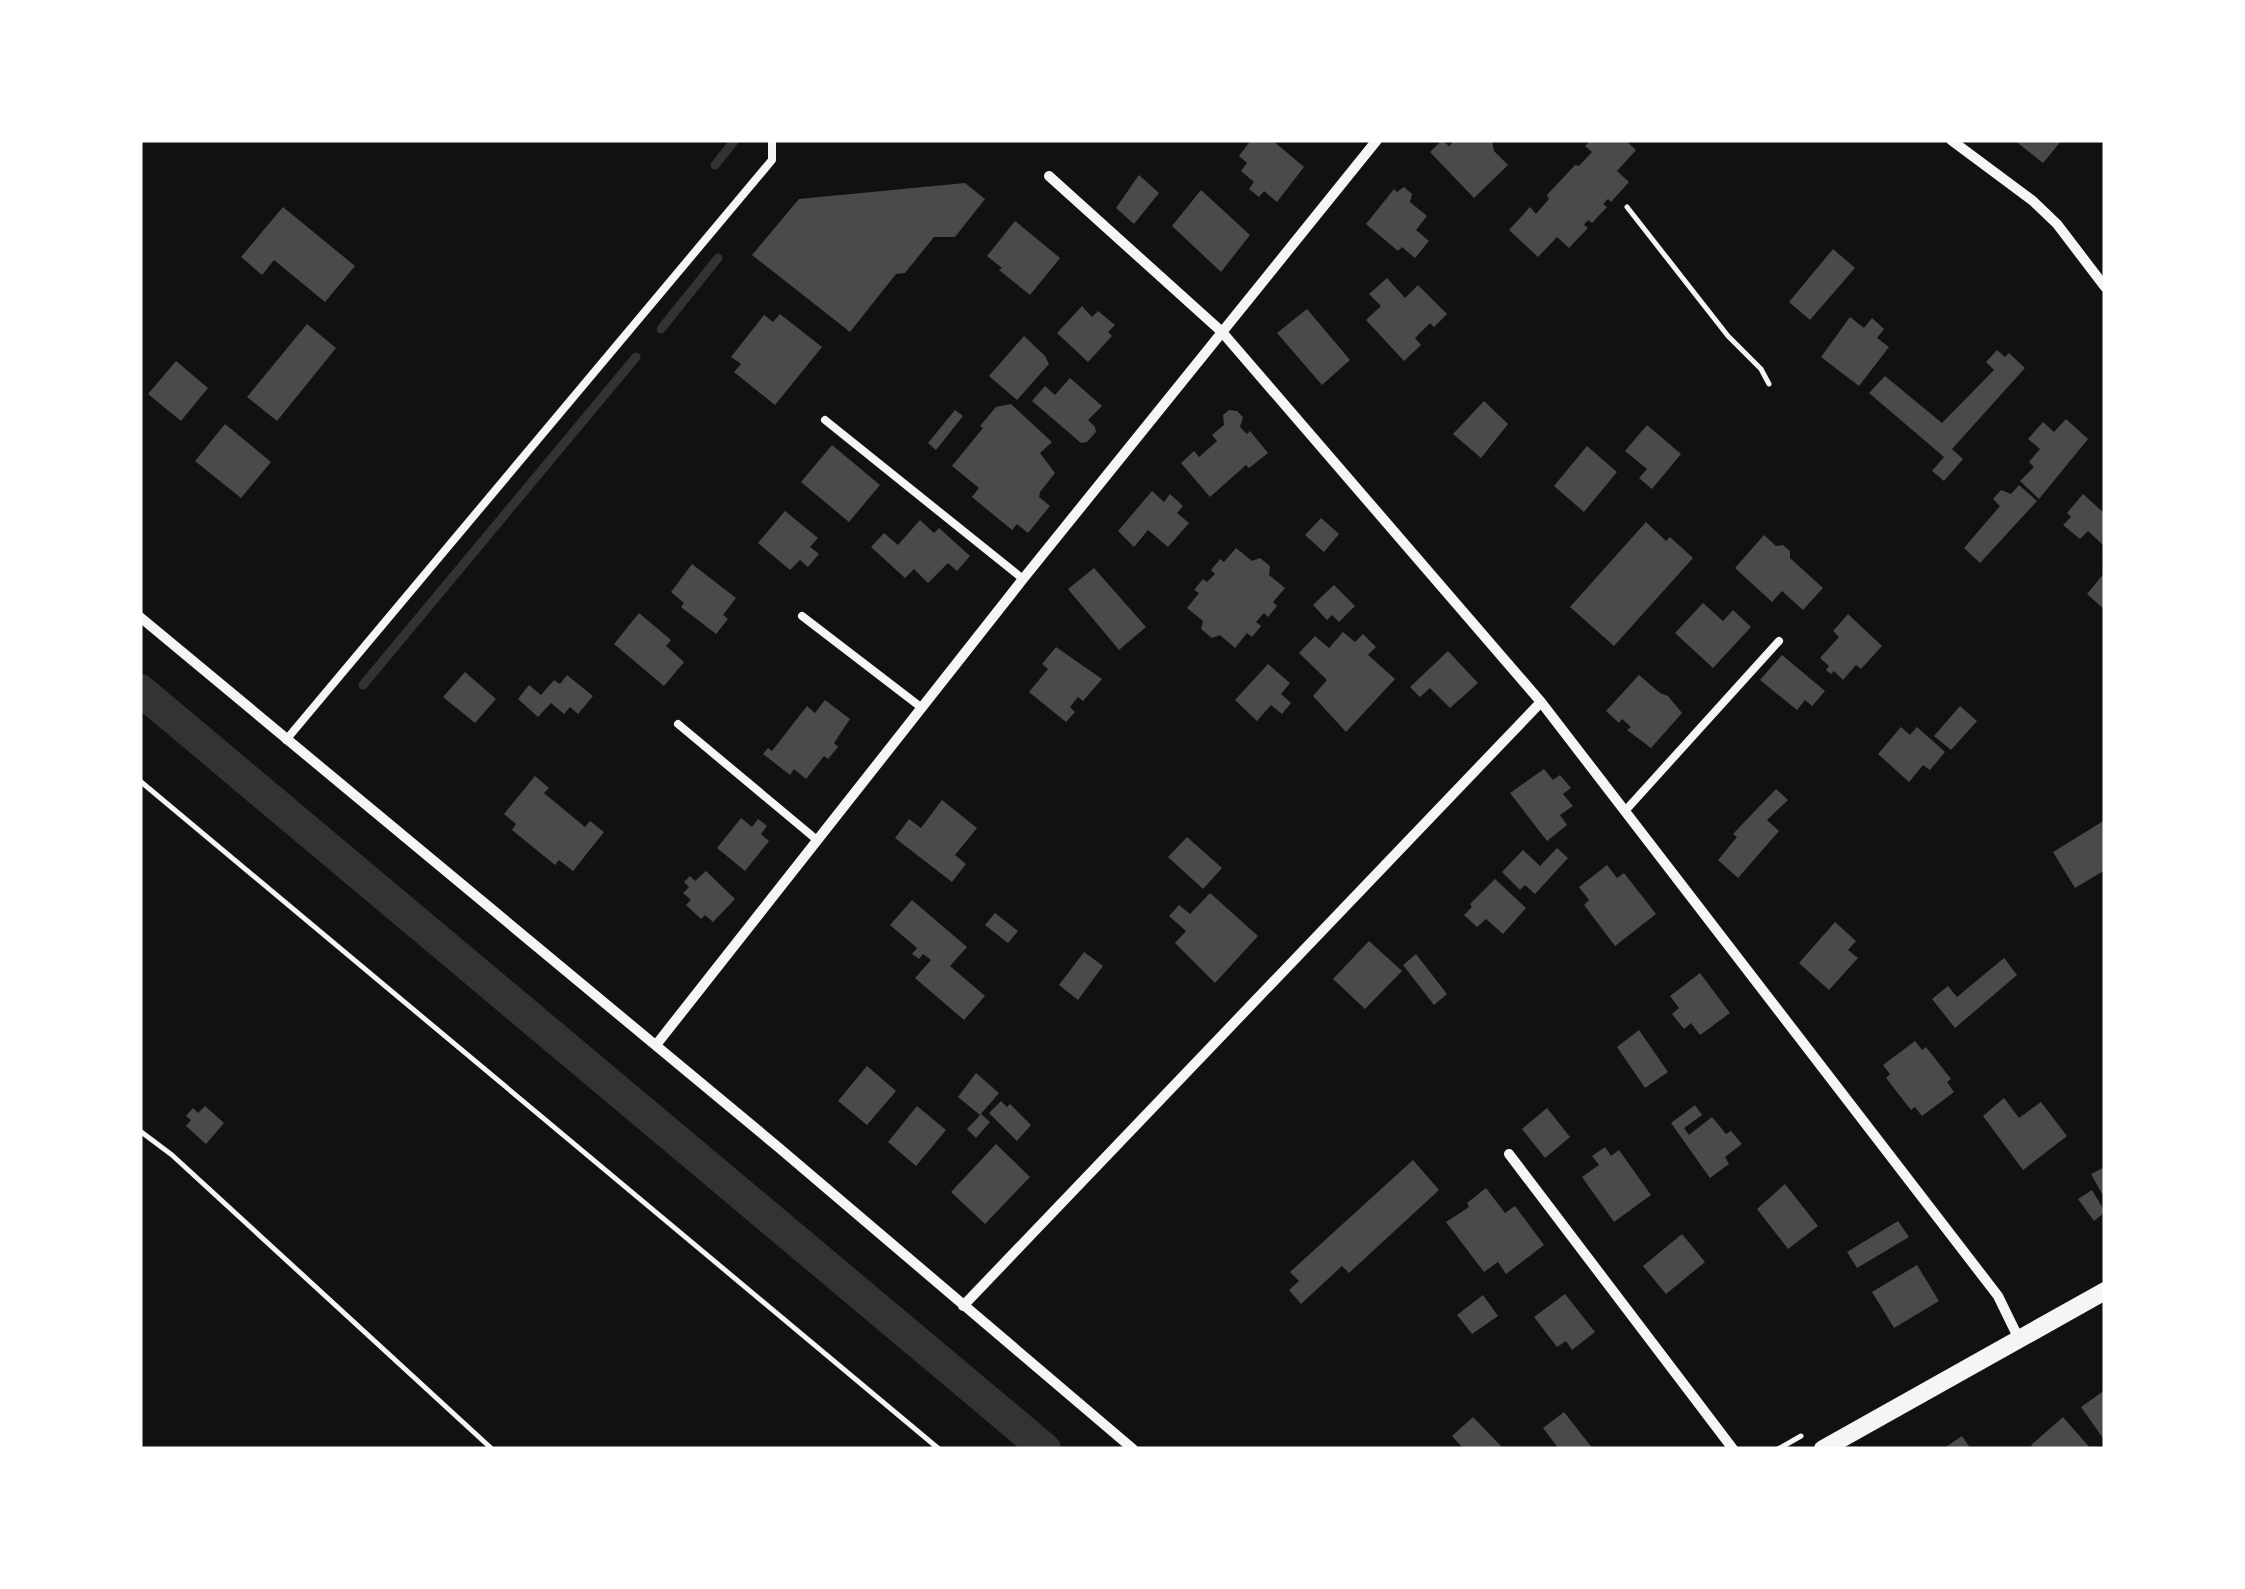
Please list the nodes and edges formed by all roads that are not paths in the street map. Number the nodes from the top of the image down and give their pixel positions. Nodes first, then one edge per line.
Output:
1 (772, 140) edge
2 (1377, 140) edge
3 (1950, 140) edge
4 (1049, 176) dead end
5 (2105, 287) edge
6 (1222, 332) junction
7 (825, 420) dead end
8 (1023, 579) junction
9 (802, 616) dead end
10 (140, 617) edge
11 (1779, 642) dead end
12 (1541, 702) junction
13 (922, 708) junction
14 (678, 724) dead end
15 (286, 740) junction
16 (1625, 811) junction
17 (817, 840) junction
18 (656, 1045) junction
19 (1509, 1154) dead end
20 (2105, 1291) edge
21 (963, 1306) junction
22 (2020, 1339) junction
23 (1134, 1449) edge
24 (1732, 1449) edge
25 (1823, 1449) edge

1 - 15 lane
2 - 6 street
3 - 5 street
4 - 6 street
6 - 8 street
6 - 12 street
7 - 8 lane
8 - 13 street
9 - 13 lane
10 - 15 street
11 - 16 lane
12 - 16 street
12 - 21 street
13 - 17 street
14 - 17 lane
15 - 18 street
16 - 22 street
17 - 18 street
18 - 21 street
19 - 24 street
20 - 22 street
21 - 23 street
22 - 25 street

